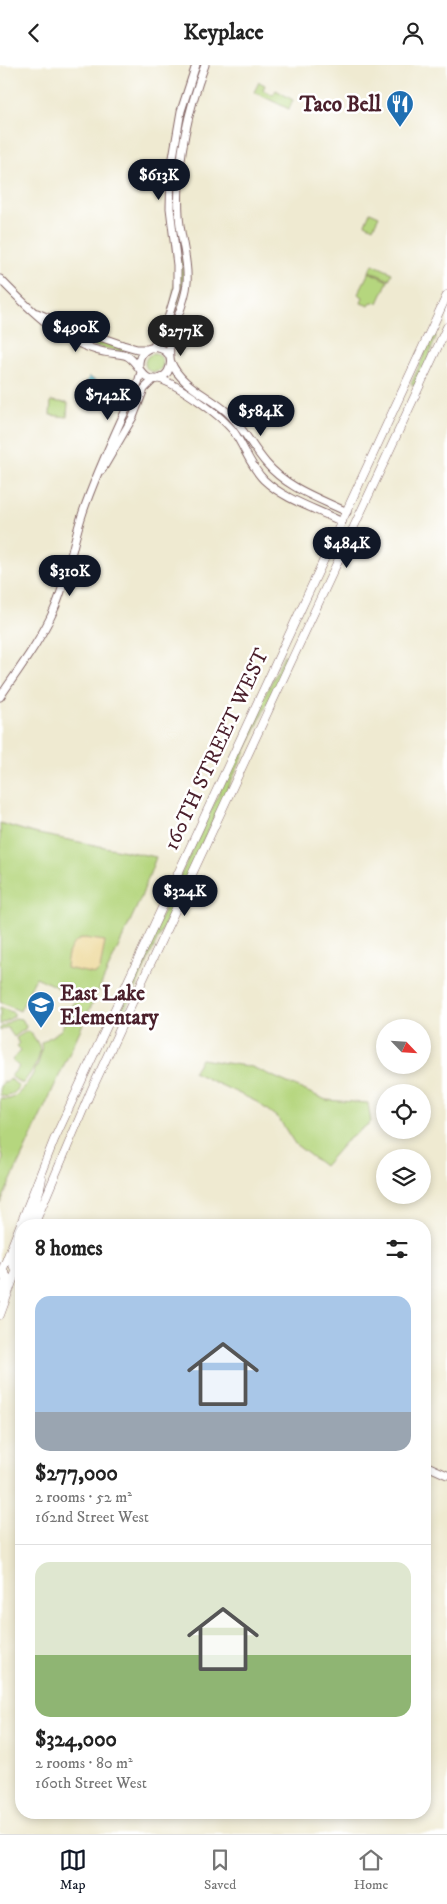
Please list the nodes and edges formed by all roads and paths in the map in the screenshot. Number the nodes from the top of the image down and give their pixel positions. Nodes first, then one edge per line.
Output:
1 (196, 65) edge
2 (205, 65) edge
3 (0, 279) edge
4 (447, 295) edge
5 (34, 312) junction
6 (447, 327) edge
7 (150, 348) junction
8 (170, 360) junction
9 (140, 369) junction
10 (157, 379) junction
11 (97, 476) junction
12 (347, 511) junction
13 (342, 522) junction
14 (0, 697) edge
15 (44, 1166) junction
16 (22, 1219) edge
17 (28, 1219) edge
18 (37, 1219) edge
19 (15, 1237) edge
20 (15, 1255) edge
21 (15, 1267) edge
22 (1, 1271) edge
23 (15, 1282) edge
24 (0, 1297) edge
25 (0, 1315) edge
26 (431, 1468) edge
27 (447, 1475) edge

1 - 7 street
2 - 8 street
3 - 5 street
4 - 12 main road, 160TH STREET WEST
5 - 7 street
5 - 9 street
6 - 18 main road, 160TH STREET WEST
7 - 8 street
7 - 9 street
8 - 10 street
8 - 12 street
9 - 10 street
9 - 11 street
10 - 11 street
10 - 13 street
11 - 14 street
12 - 13 main road, 160TH STREET WEST
13 - 15 main road, 160TH STREET WEST
15 - 16 main road, 160TH STREET WEST
15 - 17 main road
19 - 22 main road, 160TH STREET WEST
20 - 21 main road
22 - 24 main road
23 - 25 main road
26 - 27 street

